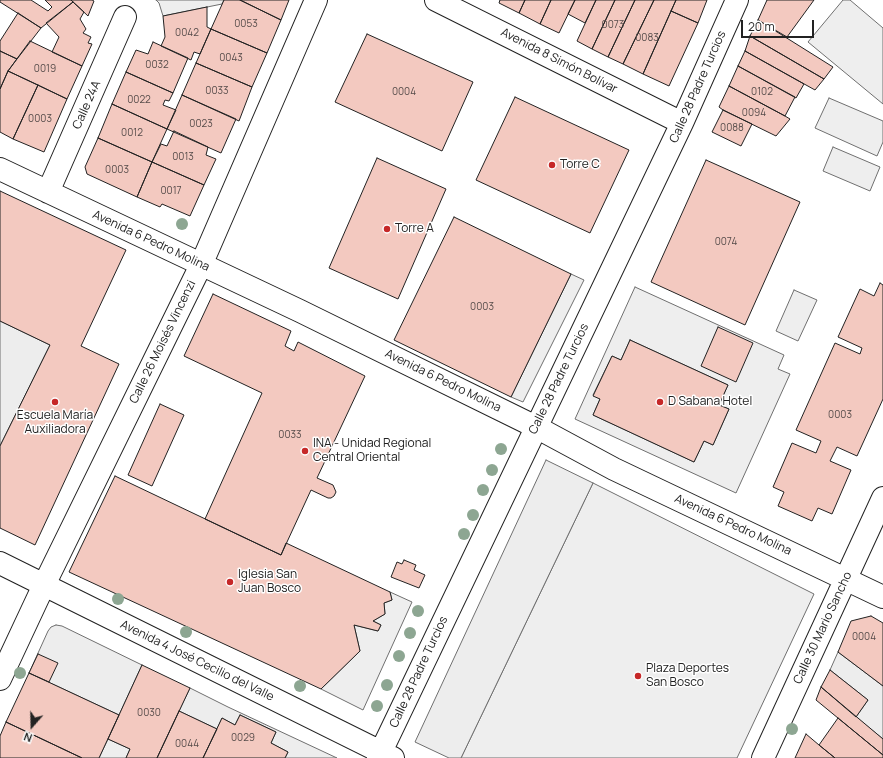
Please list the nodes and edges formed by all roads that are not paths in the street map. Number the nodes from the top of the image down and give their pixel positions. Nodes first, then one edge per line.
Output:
1 (316, 0) edge
2 (436, 0) edge
3 (737, 0) edge
4 (125, 17) dead end
5 (682, 123) junction
6 (0, 169) edge
7 (48, 192) junction
8 (201, 265) junction
9 (536, 427) junction
10 (883, 498) edge
11 (0, 563) edge
12 (846, 579) junction
13 (44, 585) junction
14 (883, 597) edge
15 (0, 679) edge
16 (384, 756) edge
17 (763, 758) edge

1 - 8 street, Calle 26 Moisés Vincenzi
2 - 5 street, Avenida 8 Simón Bolívar
3 - 5 street, Calle 28 Padre Turcios
4 - 7 street, Calle 24A
5 - 9 street, Calle 28 Padre Turcios
6 - 7 street, Avenida 6 Pedro Molina
7 - 8 street, Avenida 6 Pedro Molina
8 - 9 street, Avenida 6 Pedro Molina
8 - 13 street, Calle 26 Moisés Vincenzi
9 - 12 street, Avenida 6 Pedro Molina
9 - 16 street, Calle 28 Padre Turcios
10 - 12 street, Calle 30 Mario Sancho
11 - 13 street, Avenida 4 José Cecilio del Valle
12 - 14 street, Avenida 6 Pedro Molina
12 - 17 street, Calle 30 Mario Sancho
13 - 15 street, Calle 26 Moisés Vincenzi
13 - 16 street, Avenida 4 José Cecilio del Valle

